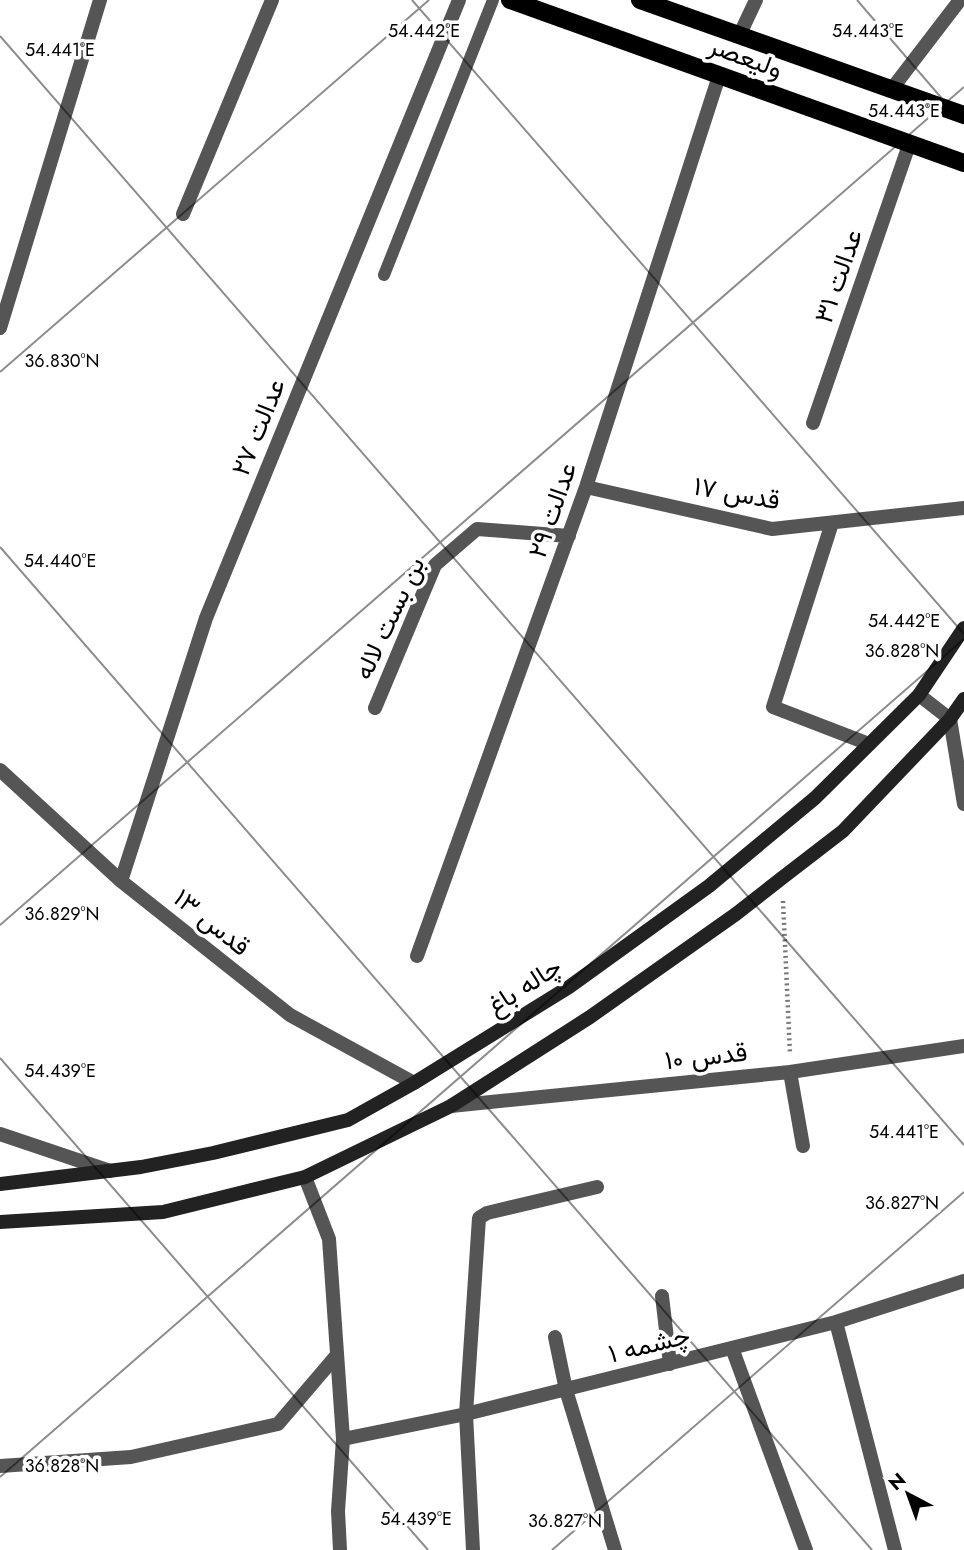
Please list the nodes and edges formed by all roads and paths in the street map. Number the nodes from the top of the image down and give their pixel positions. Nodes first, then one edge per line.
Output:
1 (100, 0) edge
2 (272, 0) edge
3 (459, 0) edge
4 (493, 0) edge
5 (510, 0) edge
6 (640, 0) edge
7 (756, 0) edge
8 (960, 0) edge
9 (739, 36) junction
10 (719, 76) junction
11 (891, 90) junction
12 (964, 115) edge
13 (909, 145) junction
14 (964, 163) edge
15 (183, 214) dead end
16 (384, 275) dead end
17 (6, 285) edge
18 (0, 328) edge
19 (813, 423) dead end
20 (586, 487) junction
21 (964, 508) edge
22 (832, 523) junction
23 (569, 536) junction
24 (964, 628) edge
25 (919, 695) junction
26 (964, 698) edge
27 (375, 708) dead end
28 (950, 719) junction
29 (869, 744) junction
30 (0, 770) edge
31 (964, 804) edge
32 (782, 878) junction
33 (121, 881) junction
34 (418, 956) dead end
35 (964, 1046) edge
36 (790, 1072) junction
37 (414, 1083) junction
38 (452, 1106) junction
39 (0, 1134) edge
40 (19, 1140) junction
41 (0, 1141) edge
42 (803, 1146) dead end
43 (110, 1171) junction
44 (305, 1177) junction
45 (0, 1184) edge
46 (597, 1188) dead end
47 (0, 1222) edge
48 (964, 1281) edge
49 (662, 1296) dead end
50 (836, 1322) junction
51 (555, 1337) dead end
52 (732, 1348) junction
53 (336, 1356) junction
54 (670, 1364) junction
55 (566, 1390) junction
56 (466, 1414) junction
57 (343, 1439) junction
58 (0, 1466) edge
59 (340, 1550) edge
60 (473, 1550) edge
61 (615, 1550) edge
62 (806, 1550) edge
63 (895, 1550) edge

1 - 17 street
2 - 15 street
3 - 33 street, عدالت ۲۷
4 - 16 lane
5 - 10 main road, ولیعصر
6 - 9 main road, ولیعصر
7 - 9 street
8 - 11 street
9 - 11 main road, ولیعصر
10 - 13 main road, ولیعصر
10 - 20 street, عدالت ۲۹
11 - 12 main road, ولیعصر
13 - 14 main road, ولیعصر
13 - 19 street, عدالت ۳۱
17 - 18 street
20 - 22 street, قدس ۱۷
20 - 23 street, عدالت ۲۹
21 - 22 street, قدس ۱۷
22 - 29 street
23 - 27 street, بن بست لاله
23 - 34 street, عدالت ۲۹
24 - 25 main road, چاله باغ
25 - 28 street
25 - 29 main road, چاله باغ
26 - 28 main road
28 - 31 street
28 - 32 main road
29 - 37 main road, چاله باغ
30 - 33 street, قدس ۱۳
32 - 36 path
32 - 38 main road
33 - 37 street, قدس ۱۳
35 - 36 street, قدس ۱۰
36 - 38 street, قدس ۱۰
36 - 42 street
37 - 43 main road, چاله باغ
38 - 44 main road
39 - 40 street
40 - 41 street
40 - 43 street
43 - 45 main road, چاله باغ
44 - 47 main road
44 - 53 street
46 - 56 street
48 - 50 street, چشمه ۱
49 - 54 street
50 - 52 street, چشمه ۱
50 - 63 street
51 - 55 street
52 - 54 street, چشمه ۱
52 - 62 street
53 - 57 street
53 - 58 street
54 - 55 street, چشمه ۱
55 - 56 street, چشمه ۱
55 - 61 street
56 - 57 street, چشمه ۱
56 - 60 street
57 - 59 street

